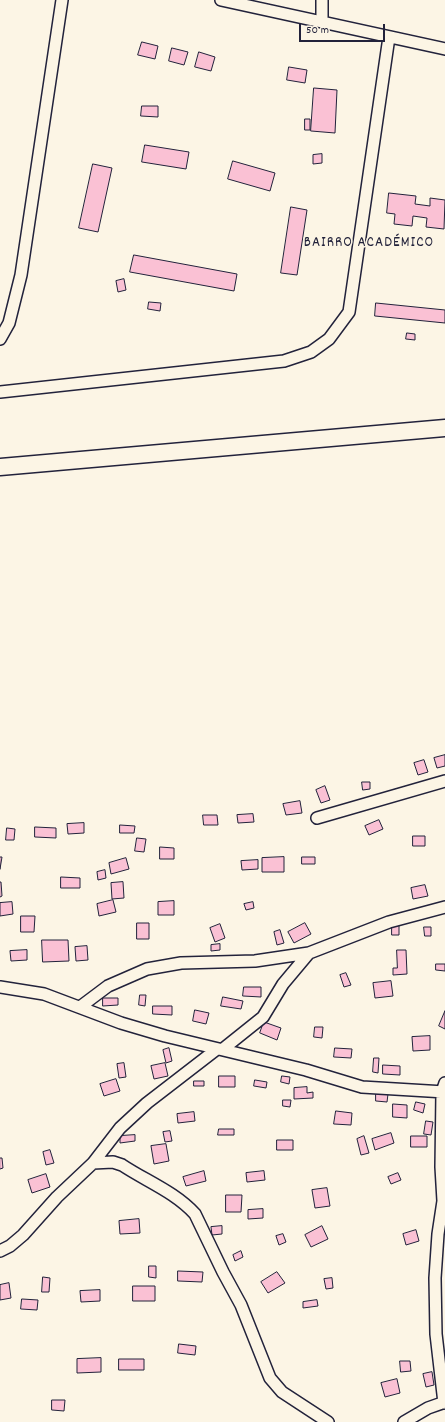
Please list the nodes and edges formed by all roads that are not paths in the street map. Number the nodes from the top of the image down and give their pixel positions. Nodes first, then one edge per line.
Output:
1 (62, 0) edge
2 (221, 0) edge
3 (322, 0) edge
4 (322, 22) junction
5 (389, 37) junction
6 (445, 49) edge
7 (0, 339) edge
8 (0, 392) edge
9 (445, 428) edge
10 (0, 467) edge
11 (445, 781) edge
12 (317, 818) dead end
13 (445, 908) edge
14 (309, 953) junction
15 (0, 987) edge
16 (80, 1007) junction
17 (220, 1049) junction
18 (444, 1089) edge
19 (93, 1163) junction
20 (0, 1251) edge
21 (444, 1402) edge
22 (328, 1422) edge
23 (404, 1422) edge

1 - 7 street
2 - 4 street
3 - 4 street
4 - 5 street
5 - 6 street
5 - 8 street
9 - 10 street
11 - 12 street
13 - 14 street
14 - 16 street
14 - 17 street
15 - 16 street
16 - 17 street
17 - 18 street
17 - 19 street
18 - 21 street
19 - 20 street
19 - 22 street
21 - 23 street

